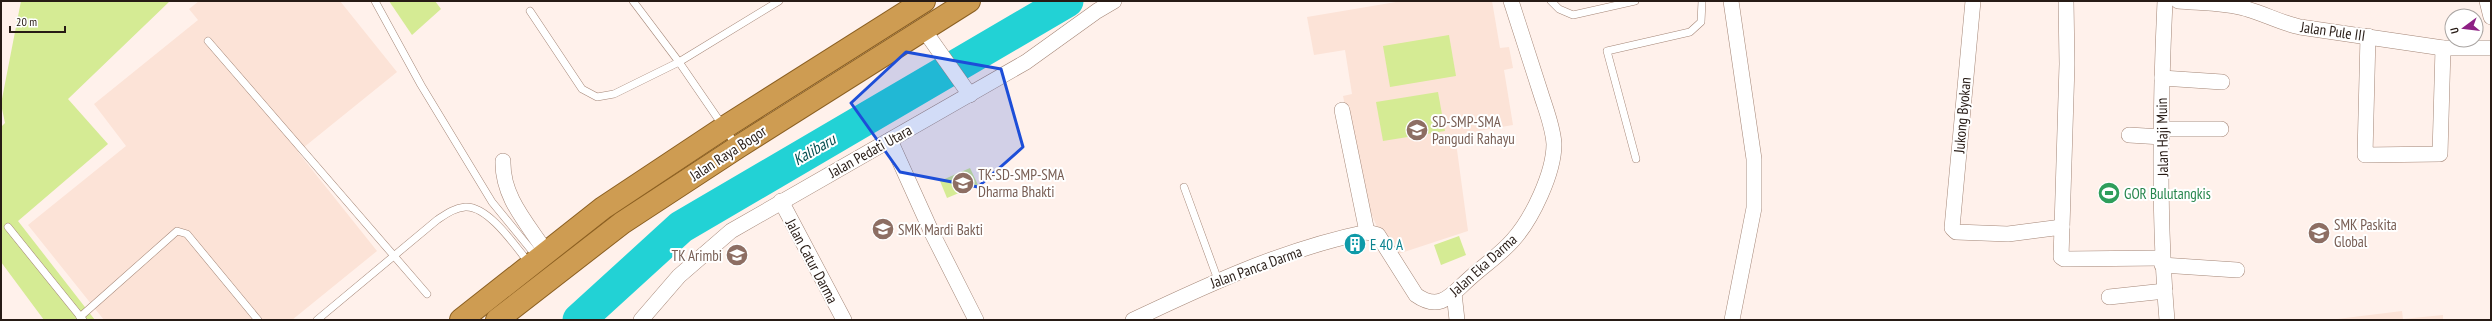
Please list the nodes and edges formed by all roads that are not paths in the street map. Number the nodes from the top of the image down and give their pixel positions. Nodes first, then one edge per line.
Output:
1 (375, 1) edge
2 (633, 1) edge
3 (778, 1) edge
4 (924, 1) edge
5 (969, 1) edge
6 (1114, 1) edge
7 (1511, 1) edge
8 (1550, 1) edge
9 (1635, 1) edge
10 (1702, 1) edge
11 (1731, 1) edge
12 (1973, 1) edge
13 (2066, 1) edge
14 (2165, 1) edge
15 (2178, 1) edge
16 (2487, 1) edge
17 (530, 11) dead end
18 (2491, 17) edge
19 (924, 30) junction
20 (2368, 36) junction
21 (208, 41) dead end
22 (2443, 48) junction
23 (2491, 48) edge
24 (679, 62) junction
25 (2162, 78) junction
26 (2222, 82) dead end
27 (970, 95) junction
28 (1342, 110) dead end
29 (725, 127) junction
30 (2221, 129) dead end
31 (2162, 133) junction
32 (2129, 135) dead end
33 (890, 140) junction
34 (738, 147) junction
35 (1636, 159) dead end
36 (503, 161) dead end
37 (1184, 187) dead end
38 (781, 201) junction
39 (8, 227) dead end
40 (2062, 227) junction
41 (1367, 232) junction
42 (396, 256) junction
43 (2162, 261) junction
44 (539, 268) junction
45 (2237, 270) dead end
46 (1218, 280) junction
47 (2165, 291) junction
48 (1454, 293) junction
49 (428, 294) dead end
50 (2109, 297) dead end
51 (82, 318) edge
52 (258, 320) edge
53 (317, 320) edge
54 (461, 320) edge
55 (497, 320) edge
56 (641, 320) edge
57 (844, 320) edge
58 (976, 320) edge
59 (1133, 320) edge
60 (1457, 320) edge
61 (1732, 320) edge
62 (2167, 320) edge

1 - 44 lane
2 - 24 lane
3 - 24 lane
4 - 29 highway, Jalan Raya Bogor
5 - 19 highway, Jalan Raya Bogor
6 - 27 street, Jalan Pedati Utara
7 - 48 street, Jalan Eka Darma
8 - 9 lane
10 - 35 lane
11 - 61 street
12 - 40 street, Jukong Byokan
13 - 40 street
14 - 25 street, Jalan Haji Muin
15 - 20 street, Jalan Pule III
16 - 18 street
17 - 24 lane
19 - 27 street
19 - 34 highway, Jalan Raya Bogor
20 - 22 street, Jalan Pule III
20 - 22 street
21 - 42 lane
22 - 23 street, Jalan Pule III
24 - 29 lane
25 - 26 street
25 - 31 street, Jalan Haji Muin
27 - 33 street, Jalan Pedati Utara
28 - 41 street
29 - 34 lane
29 - 44 highway, Jalan Raya Bogor
30 - 31 street
31 - 32 street
31 - 43 street, Jalan Haji Muin
33 - 38 street, Jalan Pedati Utara
33 - 58 street
34 - 44 highway, Jalan Raya Bogor
36 - 44 street
37 - 46 lane
38 - 56 street, Jalan Pedati Utara
38 - 57 street, Jalan Catur Darma
39 - 51 lane
40 - 43 street
41 - 46 street, Jalan Panca Darma
41 - 48 street, Jalan Eka Darma
42 - 44 lane
42 - 49 lane
42 - 53 lane
43 - 45 street
43 - 47 street, Jalan Haji Muin
44 - 54 highway, Jalan Raya Bogor
44 - 55 highway, Jalan Raya Bogor
46 - 59 street, Jalan Panca Darma
47 - 50 street
47 - 62 street, Jalan Haji Muin
48 - 60 street
51 - 52 lane

